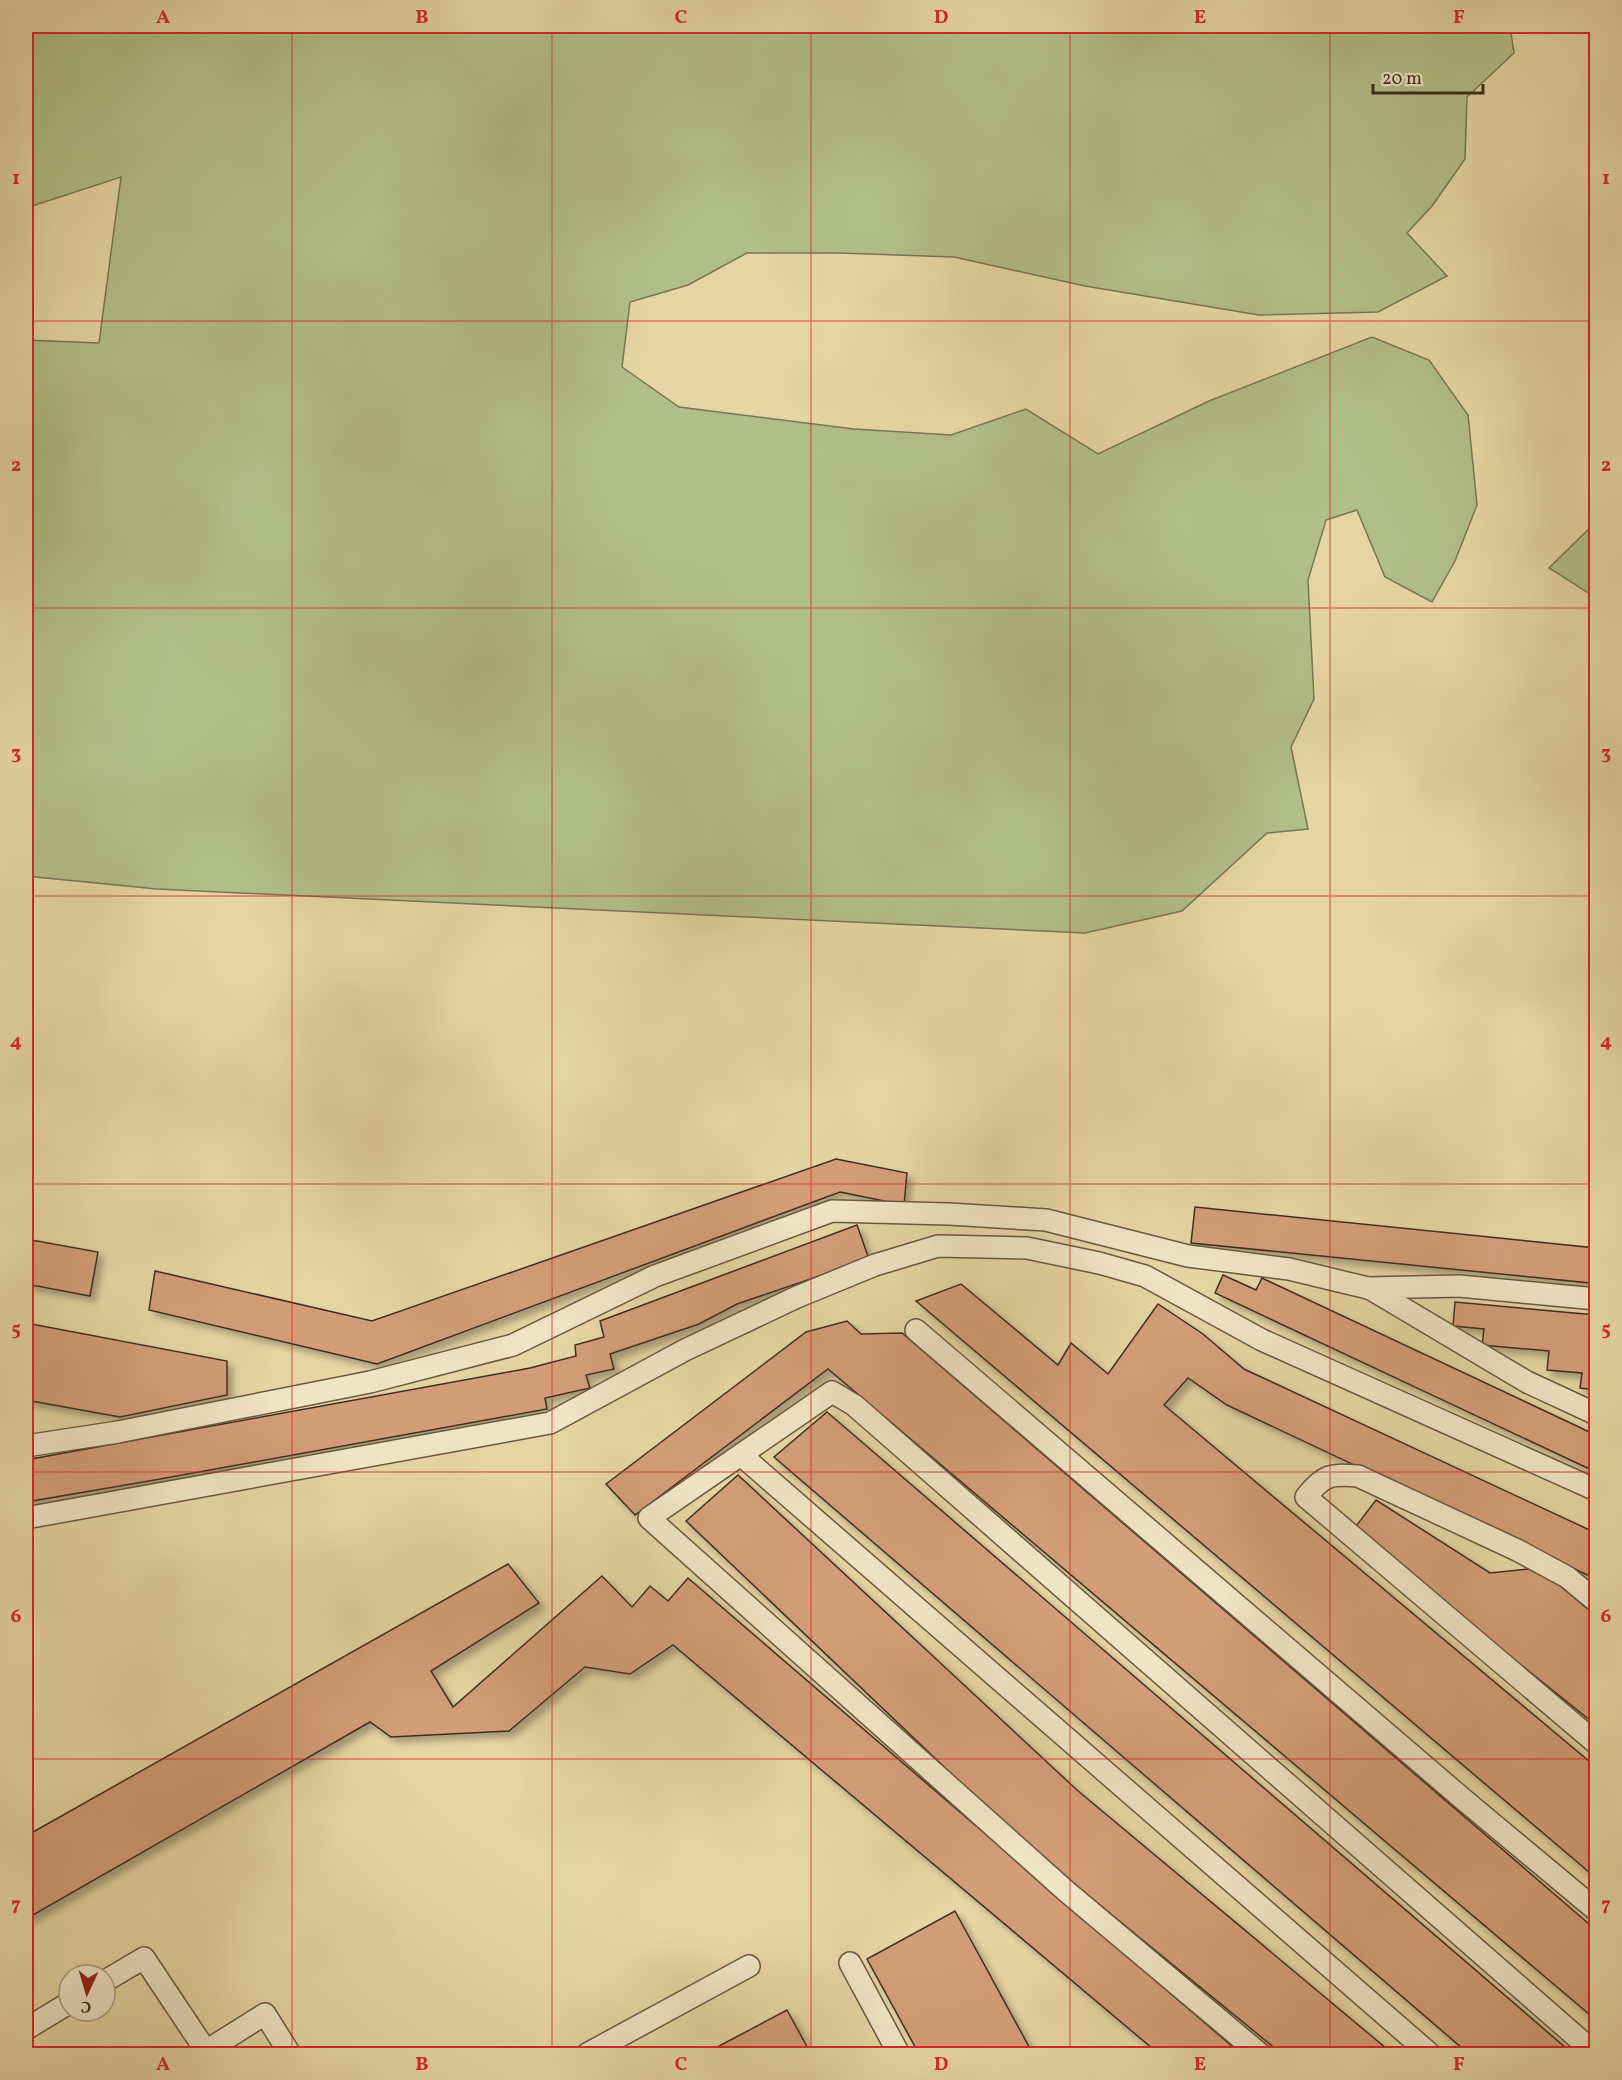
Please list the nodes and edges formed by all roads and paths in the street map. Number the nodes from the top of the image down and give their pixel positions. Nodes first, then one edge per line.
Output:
1 (1368, 1288) junction
2 (1596, 1299) edge
3 (916, 1330) dead end
4 (1556, 1395) junction
5 (1596, 1400) edge
6 (1596, 1414) edge
7 (26, 1446) edge
8 (741, 1455) junction
9 (1596, 1490) edge
10 (26, 1518) edge
11 (1567, 1577) junction
12 (1596, 1591) edge
13 (1596, 1601) edge
14 (1596, 1743) edge
15 (1596, 1910) edge
16 (850, 1963) dead end
17 (749, 1966) dead end
18 (117, 1975) edge
19 (57, 2010) edge
20 (26, 2029) edge
21 (290, 2055) edge
22 (587, 2055) edge
23 (899, 2055) edge
24 (1260, 2055) edge
25 (1430, 2055) edge
26 (1596, 2055) edge

1 - 2 lane
1 - 4 lane
1 - 7 lane
3 - 15 lane
4 - 5 lane
4 - 6 lane
8 - 24 lane
8 - 25 lane
8 - 26 lane
9 - 10 lane
11 - 12 lane
11 - 13 lane
11 - 14 lane
16 - 23 lane
17 - 22 lane
18 - 21 lane
19 - 20 lane

